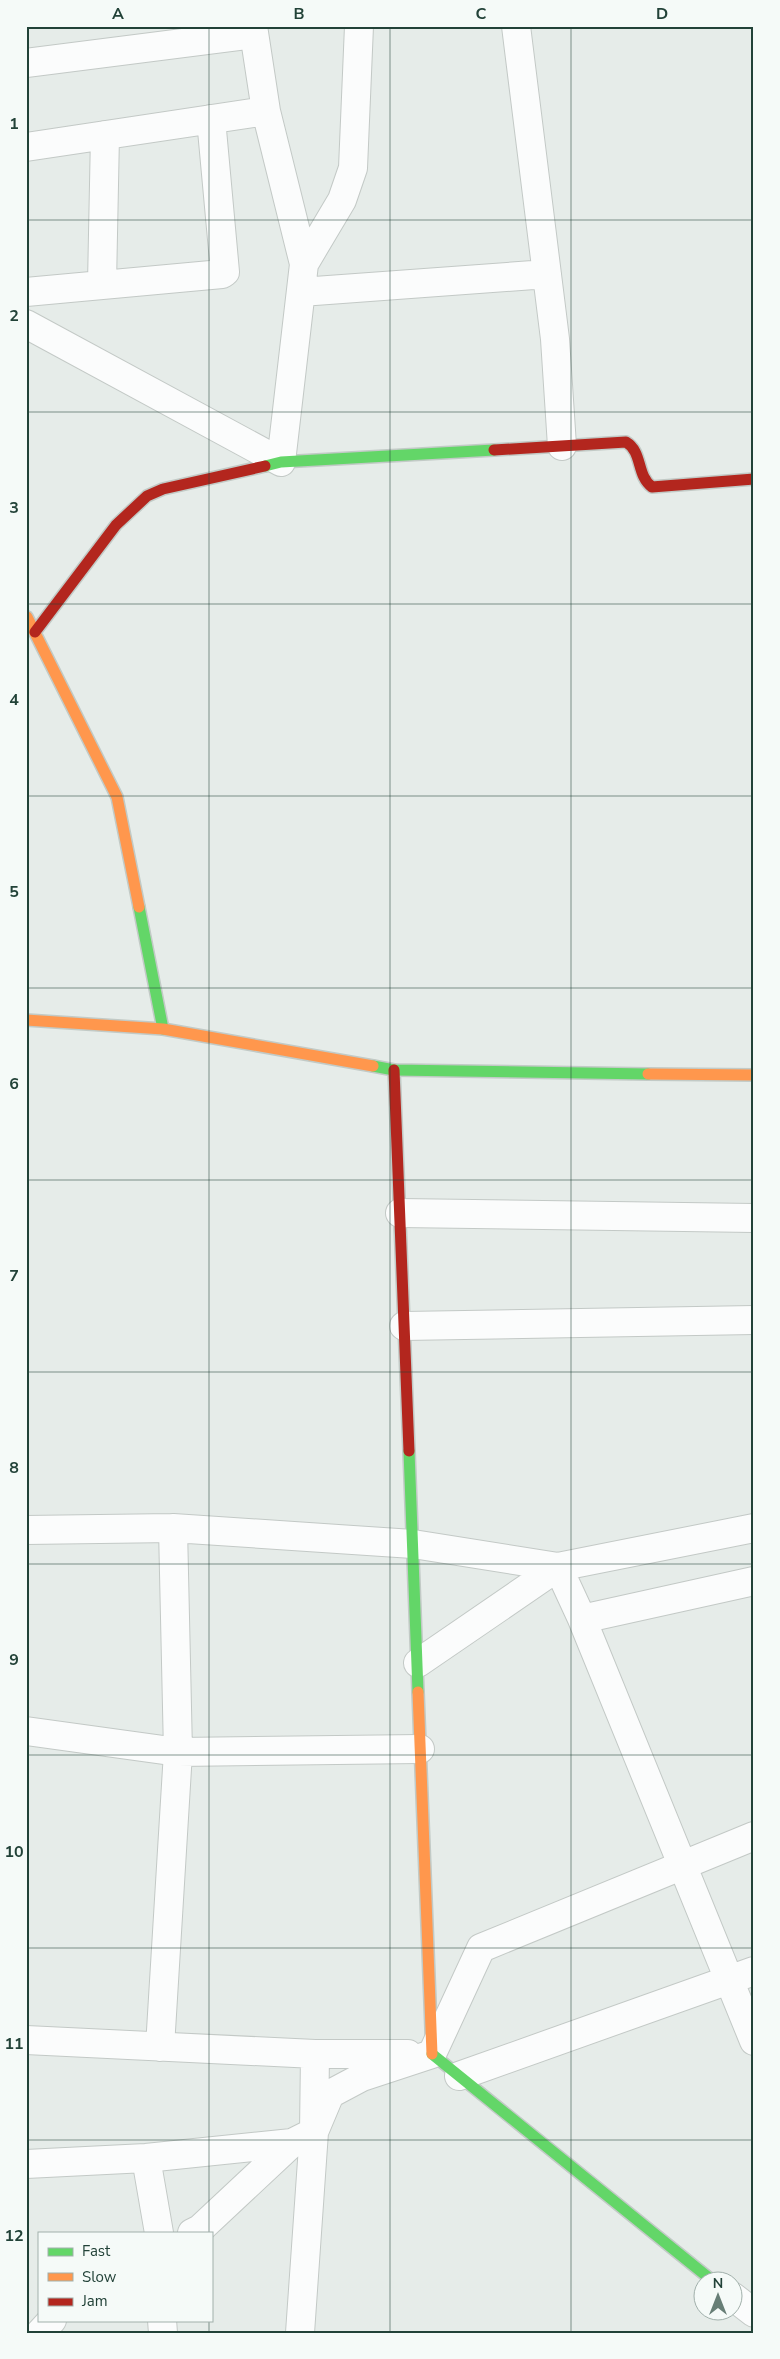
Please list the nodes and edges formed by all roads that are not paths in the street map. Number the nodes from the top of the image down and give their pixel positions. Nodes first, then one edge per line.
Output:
1 (359, 26) edge
2 (516, 26) edge
3 (253, 30) edge
4 (26, 63) edge
5 (266, 111) junction
6 (211, 119) junction
7 (105, 135) junction
8 (26, 147) edge
9 (304, 264) junction
10 (547, 274) junction
11 (102, 284) junction
12 (26, 292) edge
13 (301, 292) junction
14 (26, 324) edge
15 (562, 446) junction
16 (281, 462) junction
17 (754, 479) edge
18 (26, 615) edge
19 (35, 632) junction
20 (26, 1020) edge
21 (163, 1029) junction
22 (394, 1070) junction
23 (754, 1075) edge
24 (400, 1213) junction
25 (754, 1218) edge
26 (754, 1320) edge
27 (404, 1326) junction
28 (173, 1528) junction
29 (754, 1528) edge
30 (26, 1530) edge
31 (413, 1544) junction
32 (558, 1567) junction
33 (754, 1581) edge
34 (582, 1619) junction
35 (418, 1663) junction
36 (26, 1731) edge
37 (420, 1749) junction
38 (178, 1752) junction
39 (754, 1836) edge
40 (683, 1864) junction
41 (754, 1971) edge
42 (729, 1980) junction
43 (26, 2040) edge
44 (754, 2041) edge
45 (160, 2047) junction
46 (315, 2054) junction
47 (432, 2054) junction
48 (459, 2076) junction
49 (303, 2138) junction
50 (146, 2158) junction
51 (26, 2164) edge
52 (159, 2232) edge
53 (194, 2232) edge
54 (702, 2272) edge
55 (742, 2304) edge
56 (754, 2313) edge
57 (50, 2322) edge
58 (40, 2333) edge
59 (300, 2333) edge

1 - 9 street
2 - 10 street
3 - 4 street
3 - 5 street
5 - 6 street
5 - 9 street
6 - 7 street
6 - 11 street
7 - 8 street
7 - 11 street
9 - 13 street
10 - 13 street
10 - 15 street
11 - 12 street
13 - 16 street
14 - 16 street
15 - 16 street
15 - 17 street
16 - 19 street
18 - 19 street
19 - 21 street
20 - 21 street
21 - 22 street
22 - 23 street
22 - 24 street
24 - 25 street
24 - 27 street
26 - 27 street
27 - 31 street
28 - 30 street
28 - 31 street
28 - 38 street
29 - 32 street
31 - 32 street
31 - 35 street
32 - 34 street
32 - 35 street
33 - 34 street
34 - 40 street
35 - 37 street
36 - 38 street
37 - 38 street
37 - 47 street
38 - 45 street
39 - 40 street
40 - 42 street
40 - 47 street
41 - 42 street
42 - 44 street
42 - 48 street
43 - 45 street
45 - 46 street
46 - 47 street
46 - 49 street
47 - 48 street
47 - 49 street
48 - 54 street
49 - 50 street
49 - 53 street
49 - 59 street
50 - 51 street
50 - 52 street
55 - 56 street
57 - 58 street

